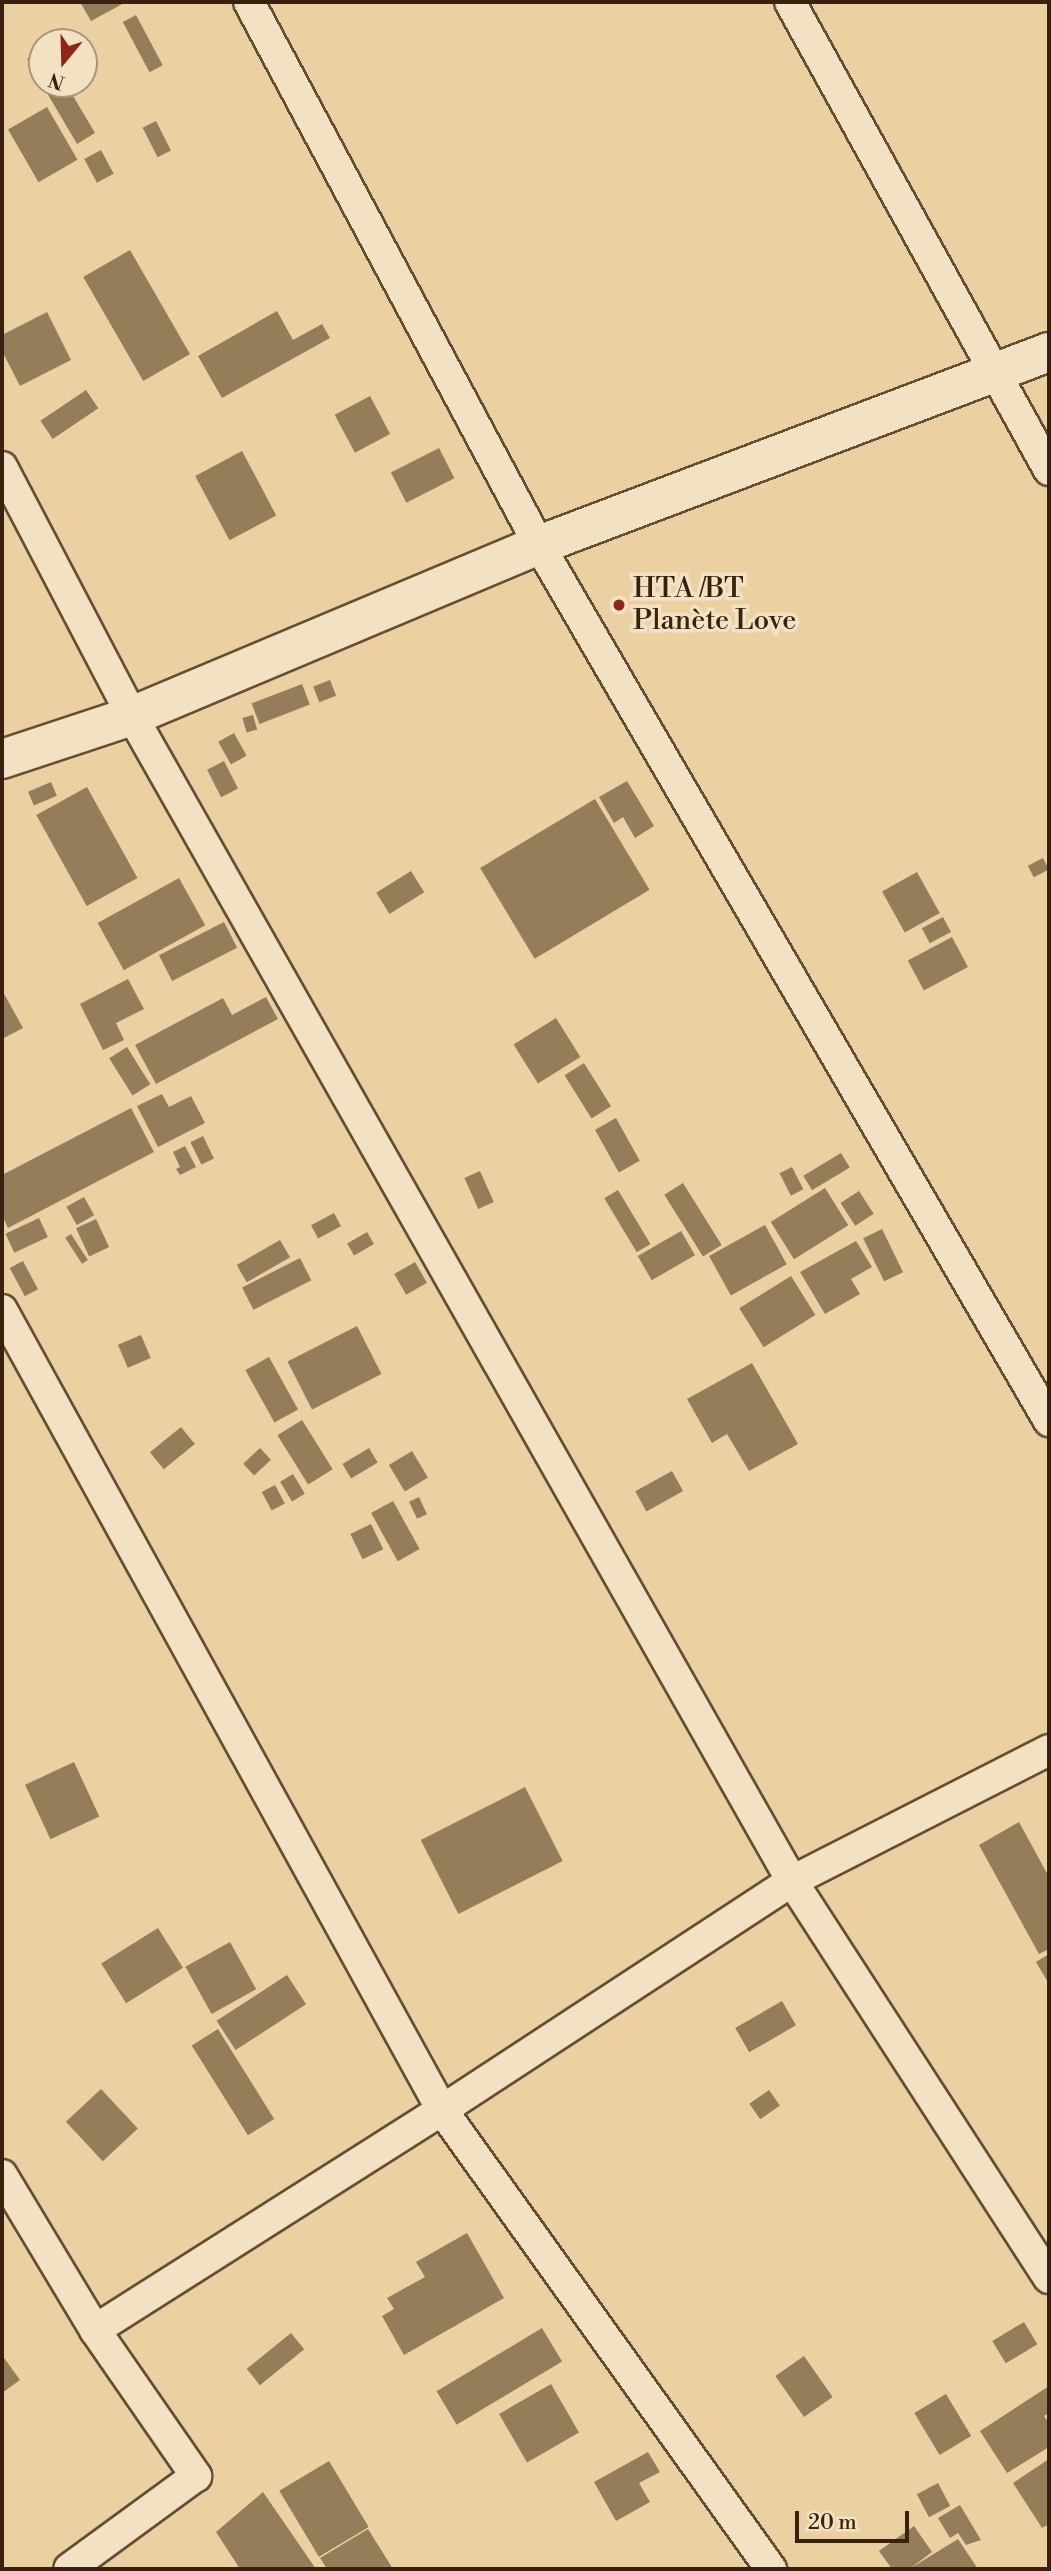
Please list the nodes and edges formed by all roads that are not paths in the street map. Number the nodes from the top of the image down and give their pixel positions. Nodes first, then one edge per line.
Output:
1 (249, 2) edge
2 (790, 2) edge
3 (1049, 352) edge
4 (994, 372) junction
5 (2, 467) edge
6 (1049, 470) edge
7 (539, 545) junction
8 (132, 716) junction
9 (2, 759) edge
10 (2, 1310) edge
11 (1049, 1421) edge
12 (1049, 1750) edge
13 (792, 1881) junction
14 (442, 2110) junction
15 (2, 2175) edge
16 (1049, 2278) edge
17 (95, 2330) junction
18 (69, 2569) edge
19 (771, 2569) edge

1 - 7 street
2 - 4 street
3 - 4 street
4 - 6 street
4 - 7 street
5 - 8 street
7 - 8 street
7 - 11 street
8 - 9 street
8 - 13 street
10 - 14 street
12 - 13 street
13 - 14 street
13 - 16 street
14 - 17 street
14 - 19 street
15 - 17 street
17 - 18 street

